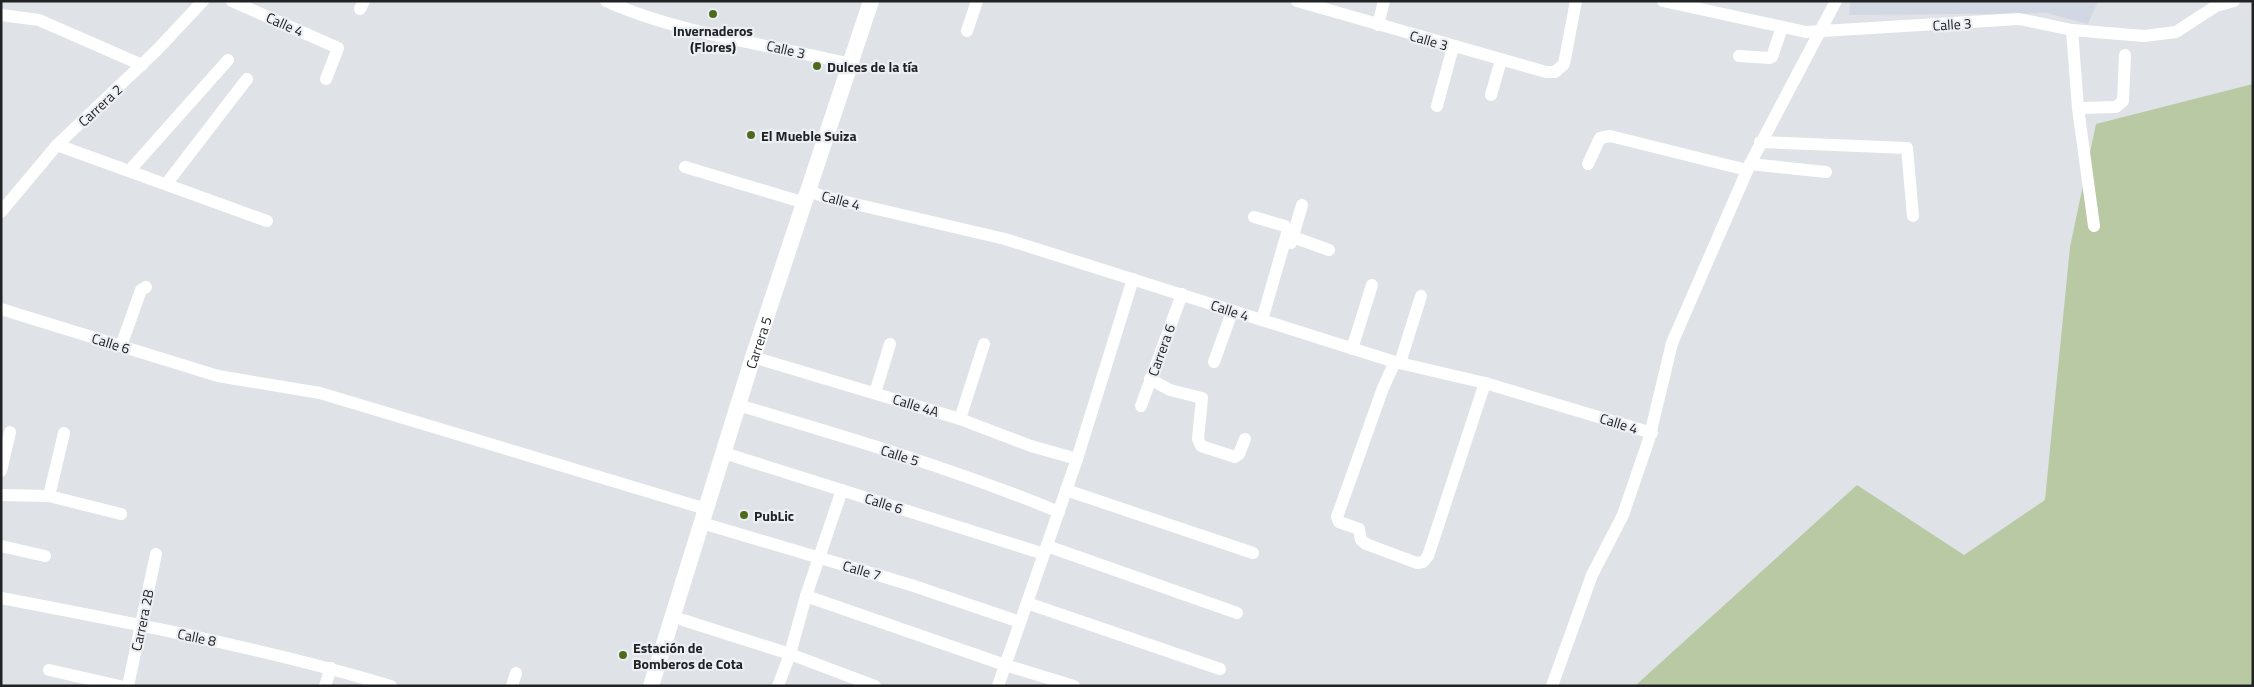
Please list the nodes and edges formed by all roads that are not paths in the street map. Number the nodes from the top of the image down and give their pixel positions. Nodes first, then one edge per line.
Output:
1 (203, 1) edge
2 (232, 1) edge
3 (606, 1) edge
4 (871, 1) edge
5 (977, 1) edge
6 (1297, 1) edge
7 (1384, 1) edge
8 (1576, 1) edge
9 (1663, 1) edge
10 (1836, 1) edge
11 (2234, 1) edge
12 (2207, 4) edge
13 (1, 15) edge
14 (1378, 25) junction
15 (1782, 27) junction
16 (2072, 30) junction
17 (967, 31) dead end
18 (1818, 32) junction
19 (1453, 47) junction
20 (2125, 55) dead end
21 (1739, 56) dead end
22 (228, 60) dead end
23 (1500, 60) junction
24 (851, 64) junction
25 (142, 65) junction
26 (247, 79) dead end
27 (326, 79) dead end
28 (1491, 95) dead end
29 (1437, 106) dead end
30 (2078, 108) junction
31 (1760, 142) junction
32 (57, 145) junction
33 (1588, 164) dead end
34 (685, 167) dead end
35 (1748, 167) junction
36 (130, 170) junction
37 (1826, 172) dead end
38 (167, 183) junction
39 (807, 197) junction
40 (1302, 205) dead end
41 (1, 212) edge
42 (1912, 216) dead end
43 (1254, 217) dead end
44 (267, 221) dead end
45 (2094, 226) dead end
46 (1293, 237) junction
47 (1329, 250) dead end
48 (1133, 279) junction
49 (1372, 285) dead end
50 (146, 287) dead end
51 (1182, 294) junction
52 (1421, 296) dead end
53 (1, 309) edge
54 (1232, 312) junction
55 (1264, 321) junction
56 (890, 344) dead end
57 (984, 344) dead end
58 (121, 346) junction
59 (1352, 349) junction
60 (753, 357) junction
61 (1214, 362) dead end
62 (1398, 363) junction
63 (1150, 379) junction
64 (1485, 384) junction
65 (875, 393) junction
66 (738, 405) junction
67 (1141, 406) dead end
68 (960, 418) junction
69 (10, 432) dead end
70 (1652, 432) junction
71 (64, 433) dead end
72 (1245, 439) dead end
73 (724, 452) junction
74 (1077, 459) junction
75 (1, 471) edge
76 (842, 490) junction
77 (1066, 490) junction
78 (1, 495) edge
79 (49, 496) junction
80 (1059, 512) junction
81 (121, 514) dead end
82 (704, 516) junction
83 (1, 546) edge
84 (1046, 550) junction
85 (1253, 553) dead end
86 (156, 554) dead end
87 (45, 556) dead end
88 (820, 558) junction
89 (806, 596) junction
90 (1, 598) edge
91 (1027, 603) junction
92 (1237, 613) dead end
93 (683, 620) dead end
94 (1020, 622) junction
95 (140, 624) junction
96 (790, 654) junction
97 (1005, 665) junction
98 (331, 668) junction
99 (1220, 669) dead end
100 (49, 670) dead end
101 (516, 673) dead end
102 (120, 686) edge
103 (128, 686) edge
104 (325, 686) edge
105 (391, 686) edge
106 (512, 686) edge
107 (651, 686) edge
108 (778, 686) edge
109 (875, 686) edge
110 (998, 686) edge
111 (1074, 686) edge
112 (1552, 686) edge

1 - 25 street, Carrera 2
2 - 27 street, Calle 4
3 - 24 street, Calle 3
4 - 24 main road, Carrera 5
5 - 17 street
6 - 14 street, Calle 3
7 - 14 street
8 - 23 street, Calle 3
9 - 15 street, Calle 3
10 - 18 street
11 - 12 street, Calle 3
12 - 16 street, Calle 3
13 - 25 street
14 - 19 street, Calle 3
15 - 18 street, Calle 3
15 - 21 street
16 - 18 street, Calle 3
16 - 30 street
18 - 31 street
19 - 23 street, Calle 3
19 - 29 street
20 - 30 street
22 - 36 street
23 - 28 street
24 - 39 main road, Carrera 5
25 - 32 street, Carrera 2
26 - 38 street
30 - 45 street
31 - 35 street
31 - 42 street
32 - 36 street
32 - 41 street, Carrera 2
33 - 35 street
34 - 39 street, Calle 4
35 - 37 street
35 - 70 street
36 - 38 street
38 - 44 street
39 - 48 street, Calle 4
39 - 60 main road, Carrera 5
40 - 46 street
43 - 55 street
46 - 47 street
46 - 55 street
48 - 51 street, Calle 4
48 - 74 street
49 - 59 street
50 - 58 street
51 - 54 street, Calle 4
51 - 63 street, Carrera 6
52 - 62 street
53 - 58 street, Calle 6
54 - 55 street, Calle 4
54 - 61 street
55 - 59 street, Calle 4
56 - 65 street
57 - 68 street
58 - 82 street, Calle 6
59 - 62 street, Calle 4
60 - 65 street, Calle 4A
60 - 66 main road, Carrera 5
62 - 64 street, Calle 4
62 - 64 street
63 - 67 street, Carrera 6
63 - 72 street
64 - 70 street, Calle 4
65 - 68 street, Calle 4A
66 - 73 main road, Carrera 5
66 - 80 street, Calle 5
68 - 74 street, Calle 4A
69 - 75 street
70 - 112 street
71 - 79 street
73 - 76 street, Calle 6
73 - 82 main road, Carrera 5
74 - 77 street
76 - 84 street, Calle 6
76 - 88 street
77 - 80 street
77 - 85 street
78 - 79 street
79 - 81 street
80 - 84 street
82 - 88 street, Calle 7
82 - 107 main road, Carrera 5
83 - 87 street
84 - 91 street
84 - 92 street, Calle 6
86 - 95 street, Carrera 2B
88 - 89 street
88 - 94 street, Calle 7
89 - 96 street
89 - 97 street
90 - 95 street, Calle 8
91 - 94 street
91 - 99 street
93 - 96 street
94 - 97 street
95 - 98 street, Calle 8
95 - 103 street, Carrera 2B
96 - 108 street
96 - 109 street
97 - 110 street
97 - 111 street
98 - 104 street
98 - 105 street, Calle 8
100 - 102 street
101 - 106 street

